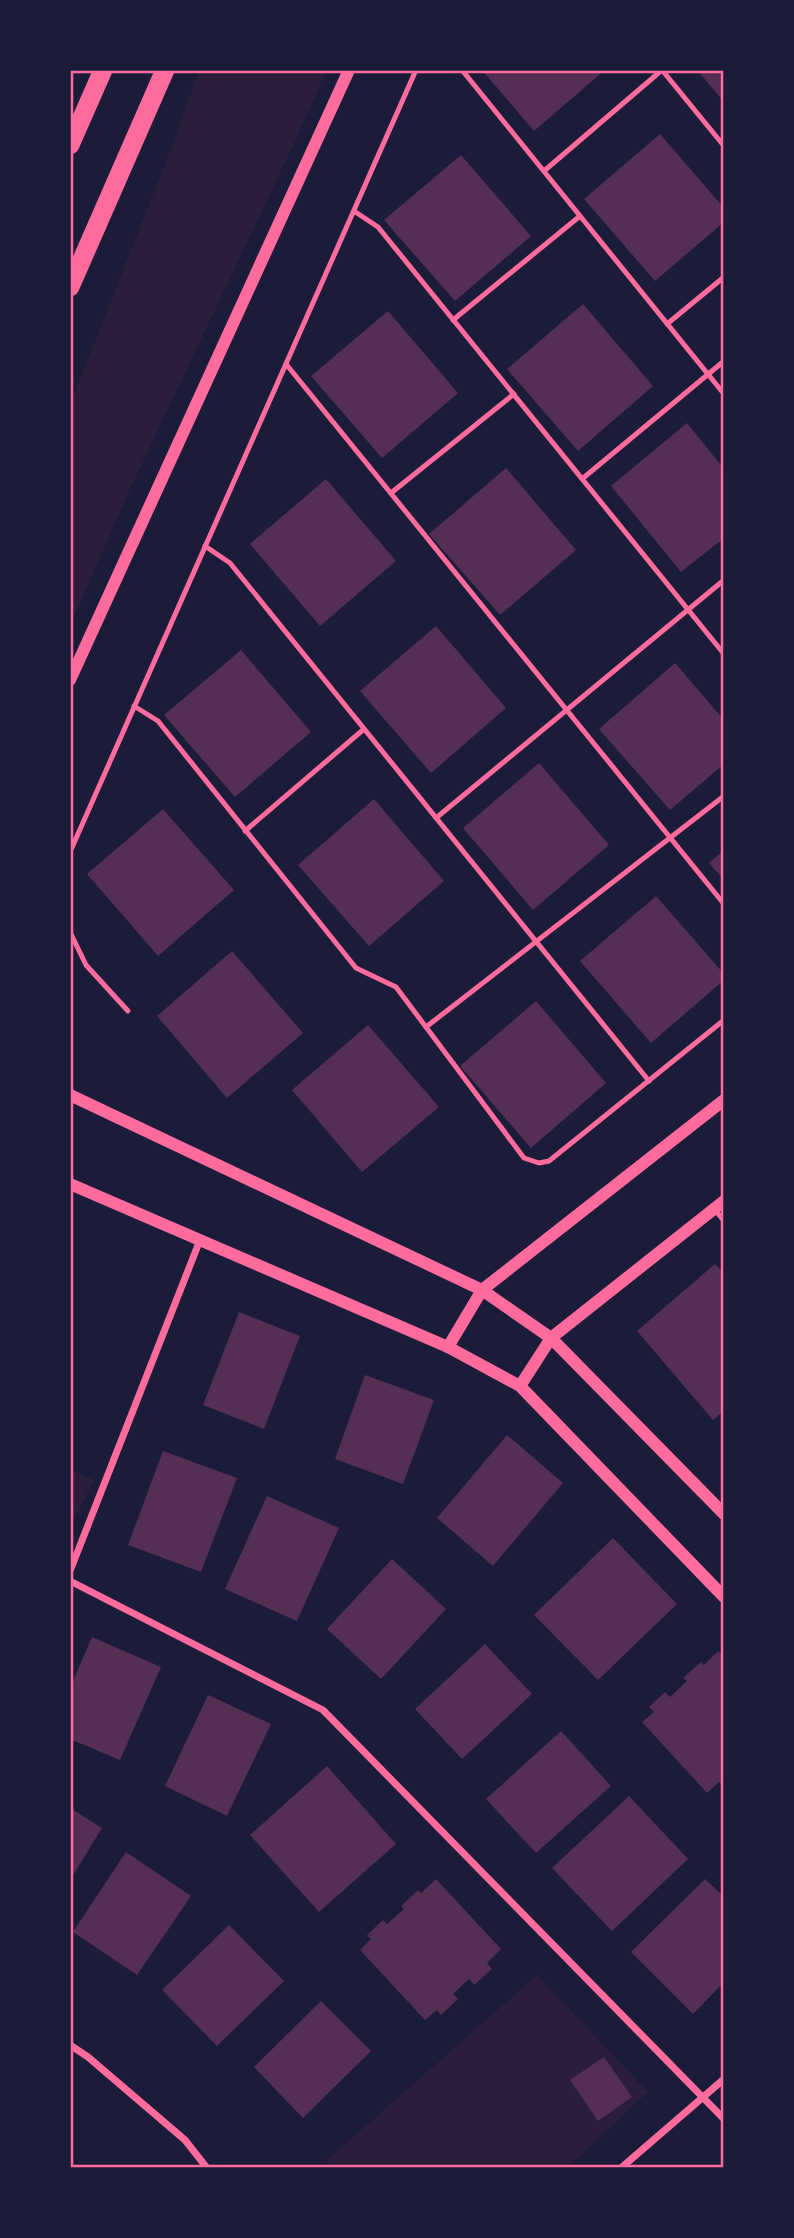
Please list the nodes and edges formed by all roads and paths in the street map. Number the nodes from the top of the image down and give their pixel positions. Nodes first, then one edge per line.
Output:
1 (103, 70) edge
2 (165, 70) edge
3 (349, 70) edge
4 (416, 70) edge
5 (462, 70) edge
6 (662, 70) edge
7 (71, 142) edge
8 (724, 146) edge
9 (544, 171) junction
10 (354, 211) junction
11 (580, 216) junction
12 (724, 277) edge
13 (70, 287) edge
14 (453, 320) junction
15 (667, 324) junction
16 (724, 361) edge
17 (286, 364) junction
18 (708, 374) junction
19 (514, 394) junction
20 (724, 394) edge
21 (582, 478) junction
22 (391, 493) junction
23 (205, 546) junction
24 (724, 580) edge
25 (688, 609) junction
26 (724, 654) edge
27 (70, 680) edge
28 (134, 706) junction
29 (567, 710) junction
30 (364, 729) junction
31 (724, 796) edge
32 (436, 818) junction
33 (246, 831) junction
34 (670, 837) junction
35 (70, 852) edge
36 (724, 904) edge
37 (70, 932) edge
38 (536, 942) junction
39 (128, 1011) dead end
40 (724, 1020) edge
41 (426, 1027) junction
42 (649, 1081) junction
43 (70, 1095) edge
44 (724, 1100) edge
45 (70, 1184) edge
46 (719, 1205) edge
47 (724, 1221) edge
48 (200, 1239) junction
49 (482, 1290) junction
50 (551, 1338) junction
51 (448, 1347) junction
52 (520, 1386) junction
53 (724, 1514) edge
54 (70, 1571) edge
55 (70, 1581) edge
56 (724, 1597) edge
57 (70, 2045) edge
58 (724, 2079) edge
59 (703, 2097) junction
60 (724, 2119) edge
61 (206, 2168) edge
62 (621, 2168) edge

1 - 7 highway
2 - 13 highway
3 - 27 street
4 - 10 lane
5 - 9 lane
6 - 8 lane
6 - 9 lane
9 - 11 lane
10 - 14 lane
10 - 17 lane
11 - 14 lane
11 - 15 lane
12 - 15 lane
14 - 19 lane
15 - 18 lane
16 - 18 lane
17 - 22 lane
17 - 23 lane
18 - 20 lane
18 - 21 lane
19 - 21 lane
19 - 22 lane
21 - 25 lane
22 - 29 lane
23 - 28 lane
23 - 30 lane
24 - 25 lane
25 - 26 lane
25 - 29 lane
28 - 33 lane
28 - 35 lane
29 - 32 lane
29 - 34 lane
30 - 32 lane
30 - 33 lane
31 - 34 lane
32 - 38 lane
33 - 41 lane
34 - 36 lane
34 - 38 lane
37 - 39 lane
38 - 41 lane
38 - 42 lane
40 - 42 lane
41 - 42 lane
43 - 49 street
44 - 49 street
45 - 48 street
46 - 47 lane
46 - 50 street
48 - 51 street
48 - 54 street
49 - 50 street
49 - 51 street
50 - 52 street
50 - 53 street
51 - 52 street
52 - 56 street
55 - 59 street
57 - 61 street
58 - 59 street
59 - 60 street
59 - 62 street

